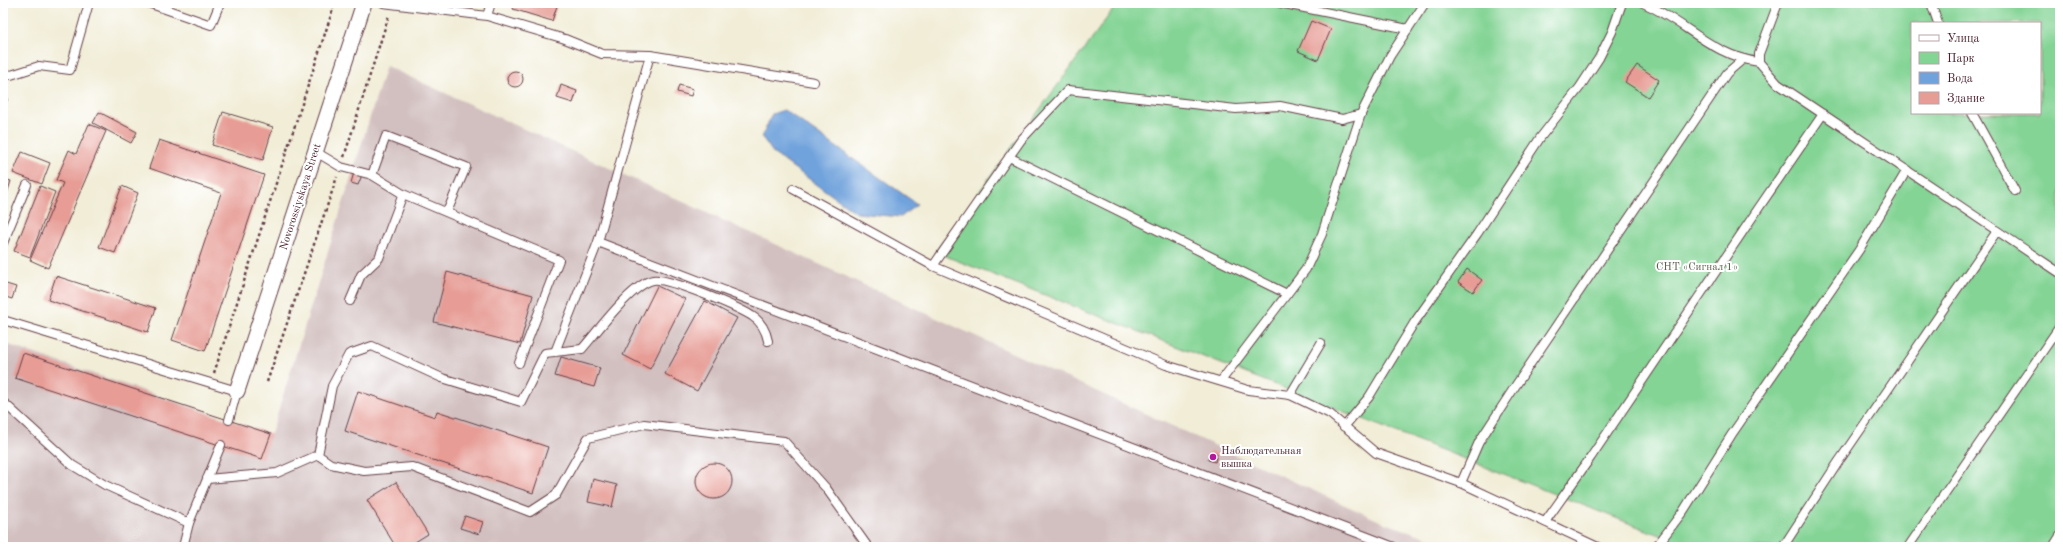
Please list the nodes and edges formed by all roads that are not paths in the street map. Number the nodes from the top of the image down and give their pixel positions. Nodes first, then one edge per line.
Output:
1 (89, 3) edge
2 (148, 3) edge
3 (220, 3) edge
4 (364, 3) edge
5 (383, 3) edge
6 (491, 3) edge
7 (1280, 3) edge
8 (1425, 3) edge
9 (1622, 3) edge
10 (1643, 3) edge
11 (1778, 3) edge
12 (1931, 3) edge
13 (487, 16) junction
14 (1938, 22) edge
15 (1408, 29) junction
16 (650, 55) junction
17 (1742, 60) junction
18 (1759, 62) junction
19 (3, 73) edge
20 (814, 82) dead end
21 (1361, 114) junction
22 (1823, 114) junction
23 (1973, 114) edge
24 (316, 152) junction
25 (1009, 157) junction
26 (1907, 170) junction
27 (372, 175) junction
28 (27, 185) dead end
29 (793, 189) dead end
30 (2015, 191) dead end
31 (403, 194) junction
32 (447, 212) junction
33 (1997, 230) junction
34 (598, 242) junction
35 (3, 243) edge
36 (933, 266) junction
37 (2060, 273) edge
38 (1287, 294) junction
39 (350, 301) dead end
40 (3, 320) edge
41 (2060, 326) edge
42 (768, 341) dead end
43 (1321, 344) dead end
44 (555, 352) junction
45 (520, 363) dead end
46 (1221, 381) junction
47 (238, 391) junction
48 (1290, 395) junction
49 (3, 402) edge
50 (229, 420) dead end
51 (1344, 427) junction
52 (221, 445) dead end
53 (318, 455) junction
54 (207, 479) junction
55 (1461, 483) junction
56 (1545, 522) junction
57 (189, 523) junction
58 (2060, 536) edge
59 (183, 547) edge
60 (868, 547) edge
61 (1394, 547) edge
62 (1598, 547) edge
63 (1653, 547) edge
64 (1784, 547) edge
65 (1908, 547) edge
66 (2053, 547) edge

1 - 19 lane
2 - 3 lane
4 - 24 street, Novorossiyskaya Street
5 - 13 lane
6 - 13 lane
7 - 15 lane
8 - 15 lane
9 - 51 lane
10 - 17 lane
11 - 18 lane
12 - 14 lane
13 - 16 lane
15 - 21 lane
16 - 20 lane
16 - 34 lane
17 - 18 lane
17 - 55 lane
18 - 22 lane
21 - 25 lane
21 - 38 lane
22 - 26 lane
22 - 56 lane
23 - 30 lane
24 - 27 lane
24 - 47 street, Novorossiyskaya Street
25 - 36 lane
25 - 38 lane
26 - 33 lane
26 - 63 lane
27 - 31 lane
27 - 32 lane
28 - 35 lane
29 - 36 lane
31 - 32 lane
31 - 39 lane
32 - 45 lane
33 - 37 lane
33 - 64 lane
34 - 44 lane
34 - 61 lane
36 - 46 lane
38 - 46 lane
40 - 47 lane
41 - 65 lane
42 - 44 lane
43 - 48 lane
44 - 53 lane
46 - 48 lane
47 - 50 lane
48 - 51 lane
49 - 57 lane
51 - 55 lane
52 - 54 lane
53 - 54 lane
53 - 60 lane
54 - 57 lane
55 - 56 lane
56 - 62 lane
57 - 59 lane
58 - 66 lane

